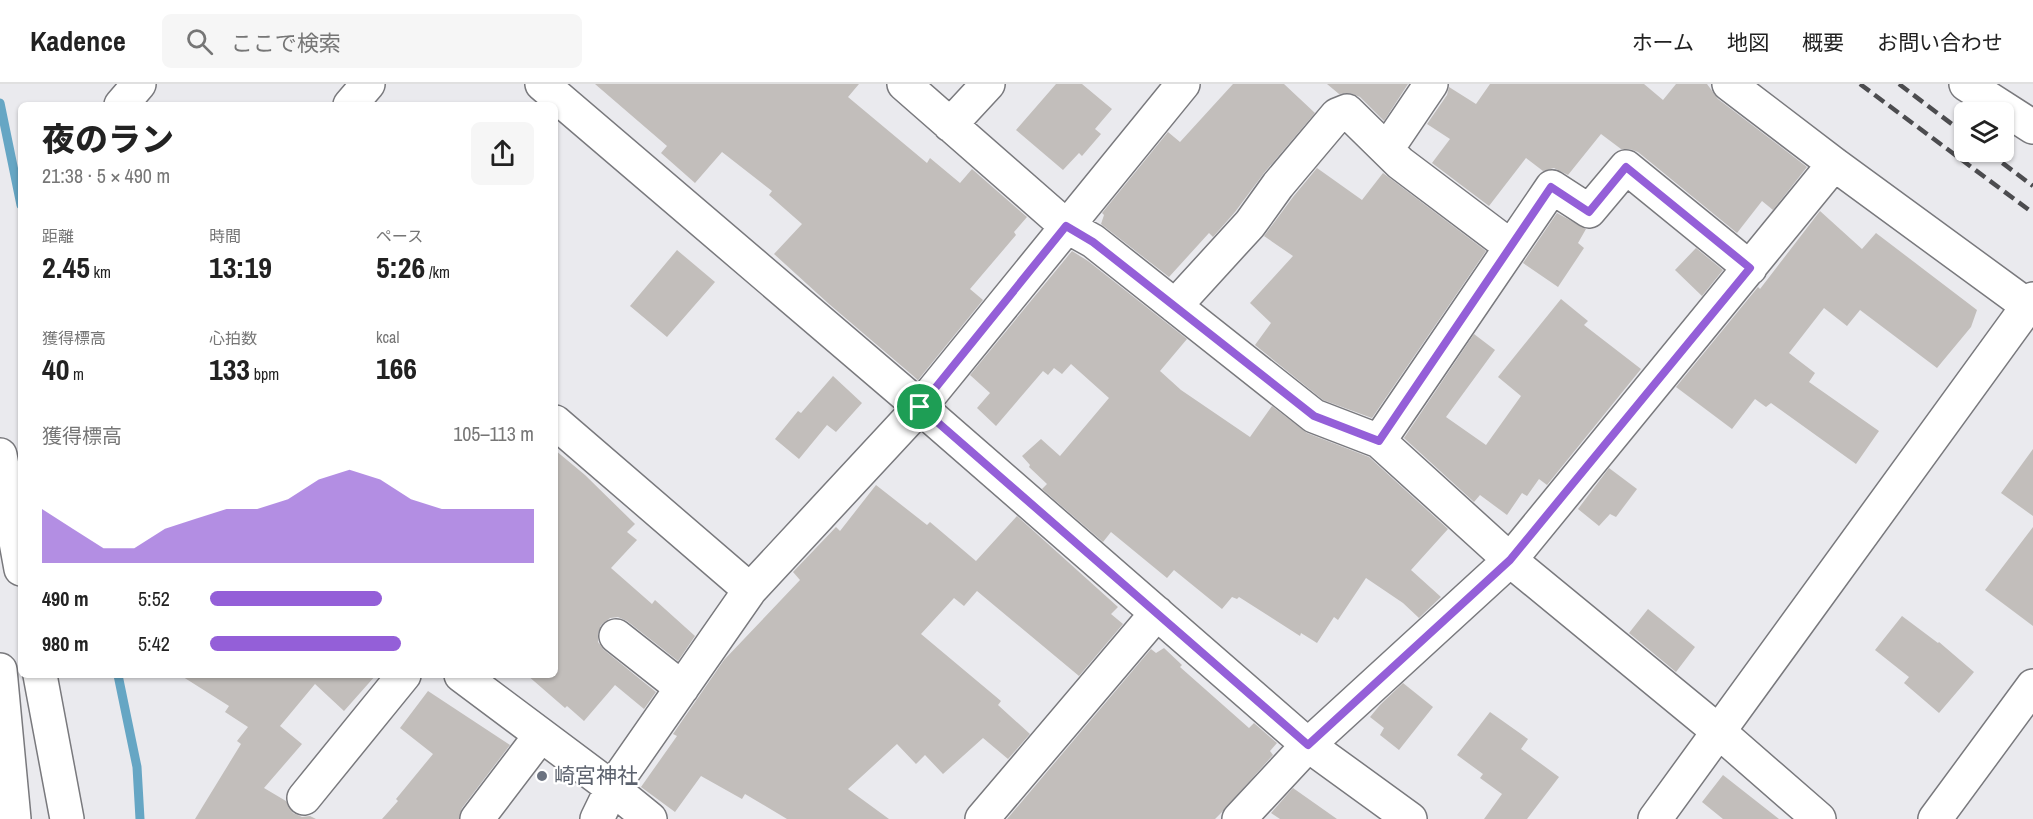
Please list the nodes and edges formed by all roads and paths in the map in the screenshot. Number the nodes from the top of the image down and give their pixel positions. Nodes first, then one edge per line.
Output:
1 (139, 84) edge
2 (368, 84) edge
3 (542, 84) edge
4 (904, 84) edge
5 (988, 84) edge
6 (1183, 84) edge
7 (1431, 84) edge
8 (1729, 84) edge
9 (1966, 84) edge
10 (124, 102) edge
11 (353, 102) edge
12 (950, 125) junction
13 (2033, 127) edge
14 (1387, 149) junction
15 (1833, 164) junction
16 (1066, 226) junction
17 (1510, 246) junction
18 (1750, 268) junction
19 (2031, 304) edge
20 (1175, 306) junction
21 (920, 407) junction
22 (558, 425) edge
23 (1379, 441) junction
24 (0, 455) edge
25 (18, 553) edge
26 (1510, 560) junction
27 (750, 590) junction
28 (1157, 613) junction
29 (616, 636) dead end
30 (0, 670) edge
31 (41, 678) edge
32 (402, 678) edge
33 (465, 678) edge
34 (2033, 686) edge
35 (682, 688) junction
36 (1718, 731) junction
37 (541, 735) junction
38 (1308, 745) junction
39 (612, 788) junction
40 (304, 798) dead end
41 (14, 819) edge
42 (67, 819) edge
43 (477, 819) edge
44 (597, 819) edge
45 (650, 819) edge
46 (982, 819) edge
47 (1239, 819) edge
48 (1410, 819) edge
49 (1655, 819) edge
50 (1819, 819) edge
51 (1935, 819) edge

1 - 10 street
2 - 11 street
3 - 21 street
4 - 12 street
5 - 12 street
6 - 16 street
7 - 14 street
8 - 15 street
9 - 13 street
12 - 16 street
14 - 17 street
14 - 20 street
15 - 18 street
15 - 19 street
16 - 20 street
16 - 21 street
17 - 18 street
17 - 23 street
18 - 26 street
19 - 36 street
20 - 23 street
21 - 27 street
21 - 28 street
22 - 27 street
23 - 26 street
24 - 25 street
26 - 36 street
26 - 38 street
27 - 35 street
28 - 38 street
28 - 46 street
29 - 35 street
30 - 41 street
31 - 42 street
32 - 40 street
33 - 37 street
34 - 51 street
35 - 39 street
36 - 49 street
36 - 50 street
37 - 39 street
37 - 43 street
38 - 47 street
38 - 48 street
39 - 44 street
39 - 45 street

